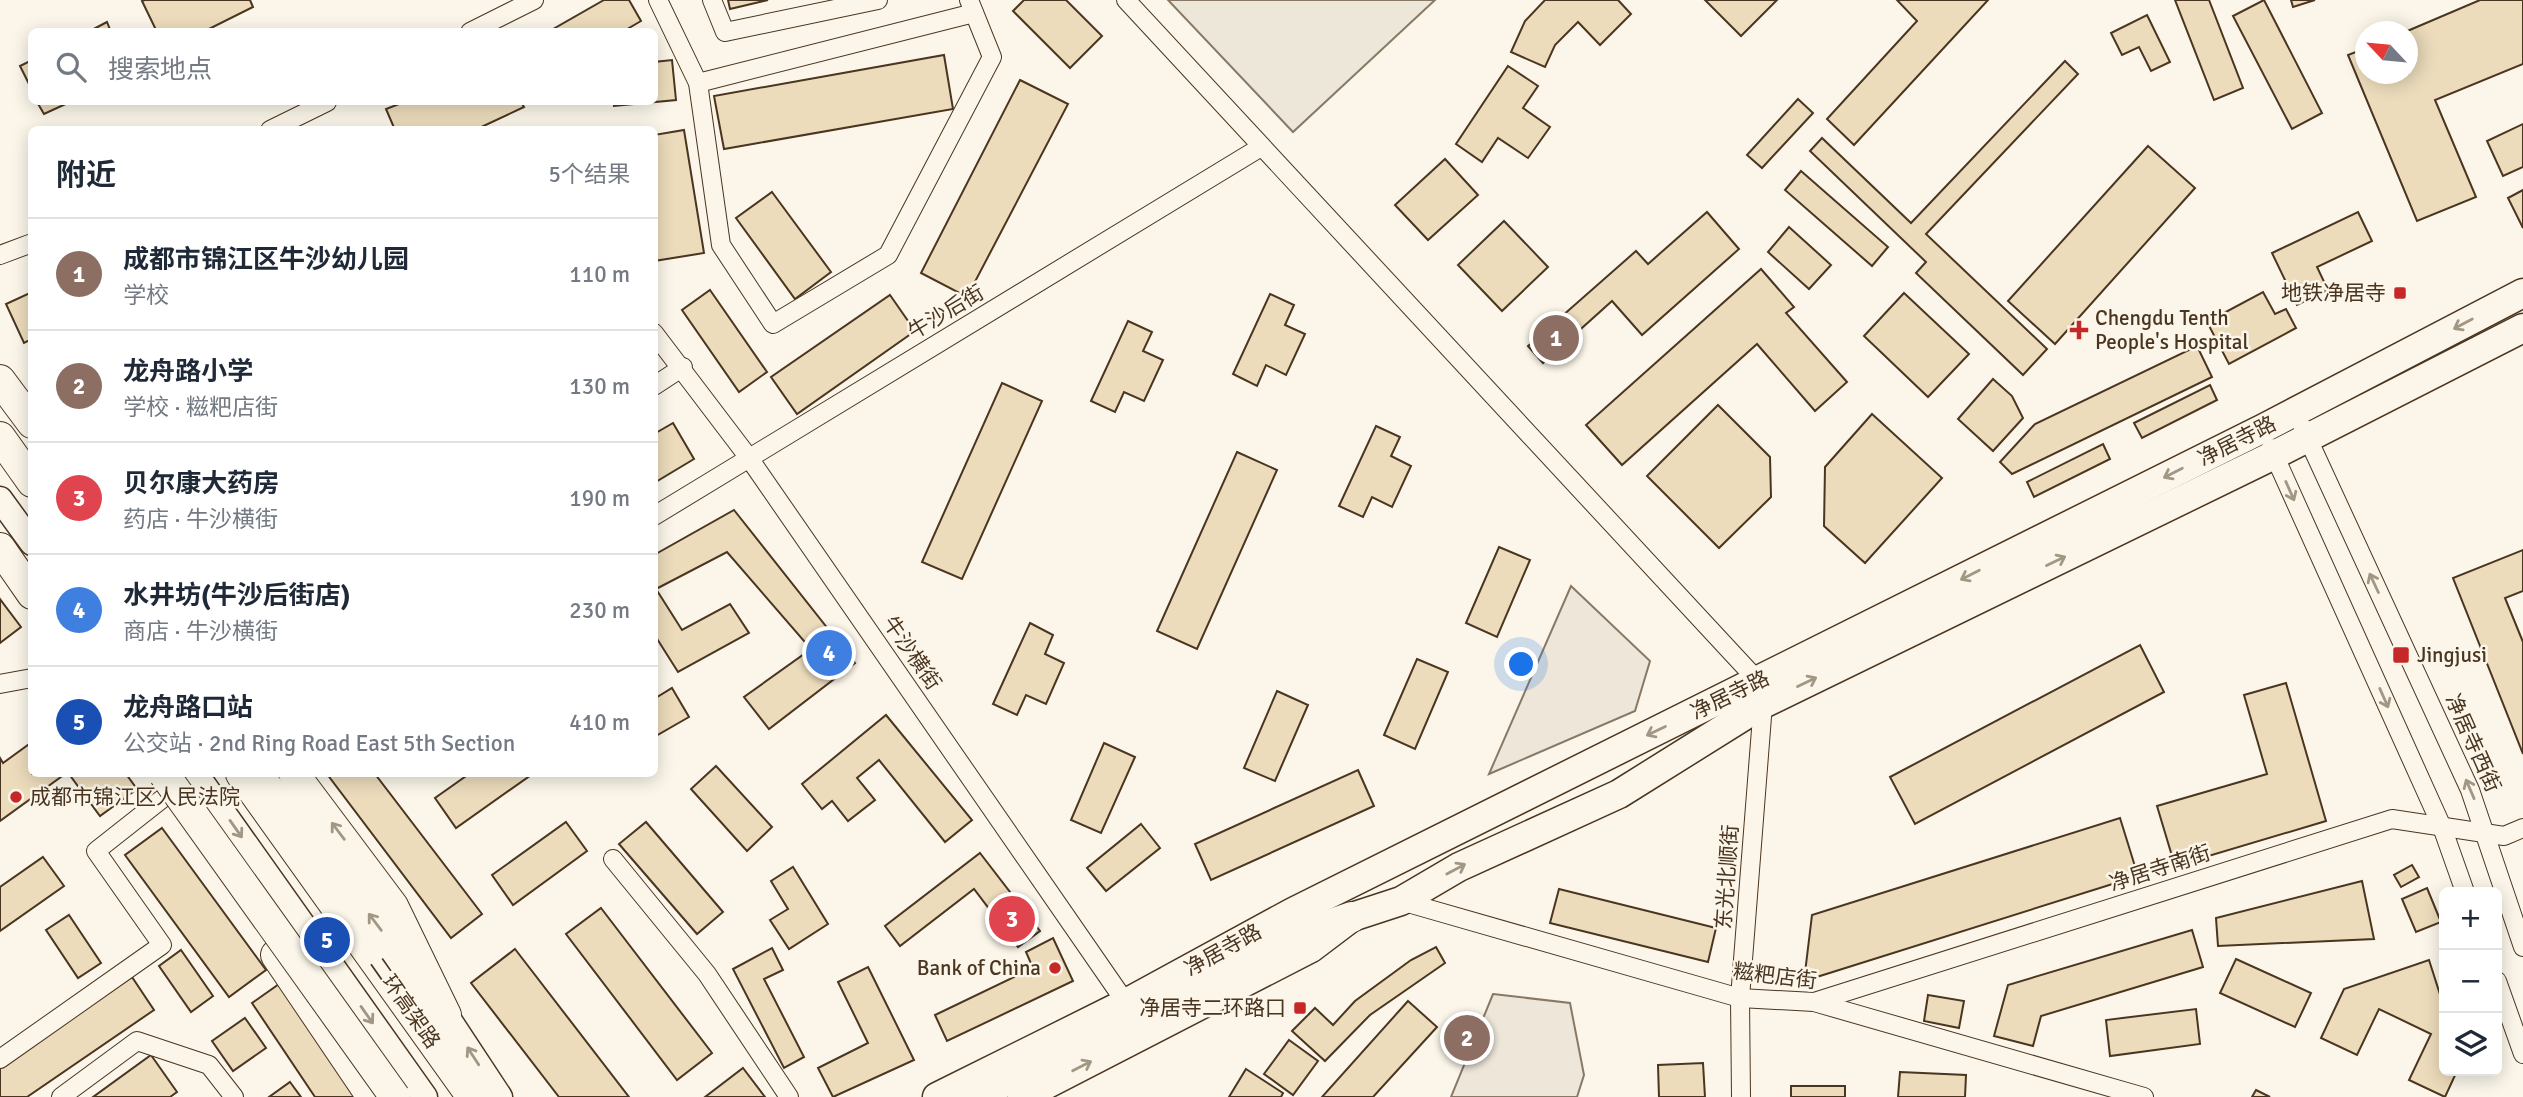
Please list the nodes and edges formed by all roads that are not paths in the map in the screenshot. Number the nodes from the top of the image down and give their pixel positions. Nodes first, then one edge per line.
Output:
1 (534, 0) edge
2 (658, 0) edge
3 (712, 0) edge
4 (878, 0) edge
5 (1126, 0) edge
6 (972, 6) edge
7 (478, 28) edge
8 (698, 83) junction
9 (321, 105) edge
10 (278, 126) edge
11 (1261, 146) junction
12 (28, 244) edge
13 (0, 255) edge
14 (2523, 293) edge
15 (2523, 328) edge
16 (658, 338) edge
17 (683, 367) junction
18 (0, 380) edge
19 (658, 383) edge
20 (2296, 412) junction
21 (28, 418) edge
22 (2264, 428) junction
23 (0, 437) edge
24 (2307, 438) junction
25 (2274, 455) junction
26 (749, 458) junction
27 (28, 475) edge
28 (0, 499) edge
29 (658, 514) edge
30 (28, 538) edge
31 (0, 548) edge
32 (28, 588) edge
33 (28, 679) edge
34 (0, 684) edge
35 (1760, 692) junction
36 (166, 777) edge
37 (192, 777) edge
38 (198, 777) edge
39 (243, 777) edge
40 (263, 777) edge
41 (296, 777) edge
42 (2442, 827) junction
43 (2523, 828) edge
44 (2486, 833) junction
45 (210, 835) junction
46 (613, 859) dead end
47 (2463, 887) edge
48 (1401, 901) junction
49 (1352, 917) junction
50 (2523, 947) edge
51 (2502, 995) edge
52 (1740, 998) junction
53 (1814, 1002) junction
54 (1126, 1003) junction
55 (446, 1015) junction
56 (2523, 1054) edge
57 (0, 1059) edge
58 (61, 1097) edge
59 (234, 1097) edge
60 (372, 1097) edge
61 (395, 1097) edge
62 (425, 1097) edge
63 (472, 1097) edge
64 (500, 1097) edge
65 (789, 1097) edge
66 (937, 1097) edge
67 (974, 1097) edge
68 (1022, 1097) edge
69 (1741, 1097) edge
70 (2144, 1097) edge

1 - 7 street
2 - 8 street
3 - 4 street
5 - 11 street
6 - 8 street
6 - 8 street
9 - 10 street
11 - 26 street, 牛沙后街
11 - 35 street
12 - 13 street
14 -> 20 main road, 净居寺路
15 - 24 main road, 净居寺路
16 - 17 street, 牛沙横街
17 - 19 street
17 - 26 street, 牛沙横街
18 - 21 highway
20 - 22 main road, 净居寺路
20 - 24 street, 净居寺西街
22 - 25 street
22 -> 35 main road, 净居寺路
23 - 27 highway
24 - 25 main road, 净居寺路
44 -> 24 street, 净居寺西街
35 -> 25 main road, 净居寺路
25 -> 42 street
26 - 29 street, 牛沙后街
26 - 54 street, 牛沙横街
28 - 30 main road
31 - 32 highway
33 - 34 street
48 -> 35 main road, 净居寺路
35 - 52 street, 东光北顺街
35 -> 54 main road, 净居寺路
36 - 45 highway, bridge
37 - 57 street
38 -> 62 main road
39 - 63 highway, 二环高架路
55 -> 40 main road
55 -> 41 highway
42 - 44 street, 净居寺南街
42 - 47 street
42 - 53 street, 净居寺南街
43 - 44 street, 净居寺南街
44 - 50 street, 净居寺西街
45 - 60 highway, bridge
45 - 61 highway, bridge
46 - 65 street
48 - 49 main road, 净居寺路
48 - 52 street, 糍粑店街
49 - 67 highway
68 -> 49 main road, 净居寺路
51 - 56 street
52 - 53 street, 糍粑店街
52 - 69 street, 东光北顺街
53 - 70 street, 糍粑店街
54 - 66 main road, 净居寺路
64 -> 55 main road
58 - 59 street

